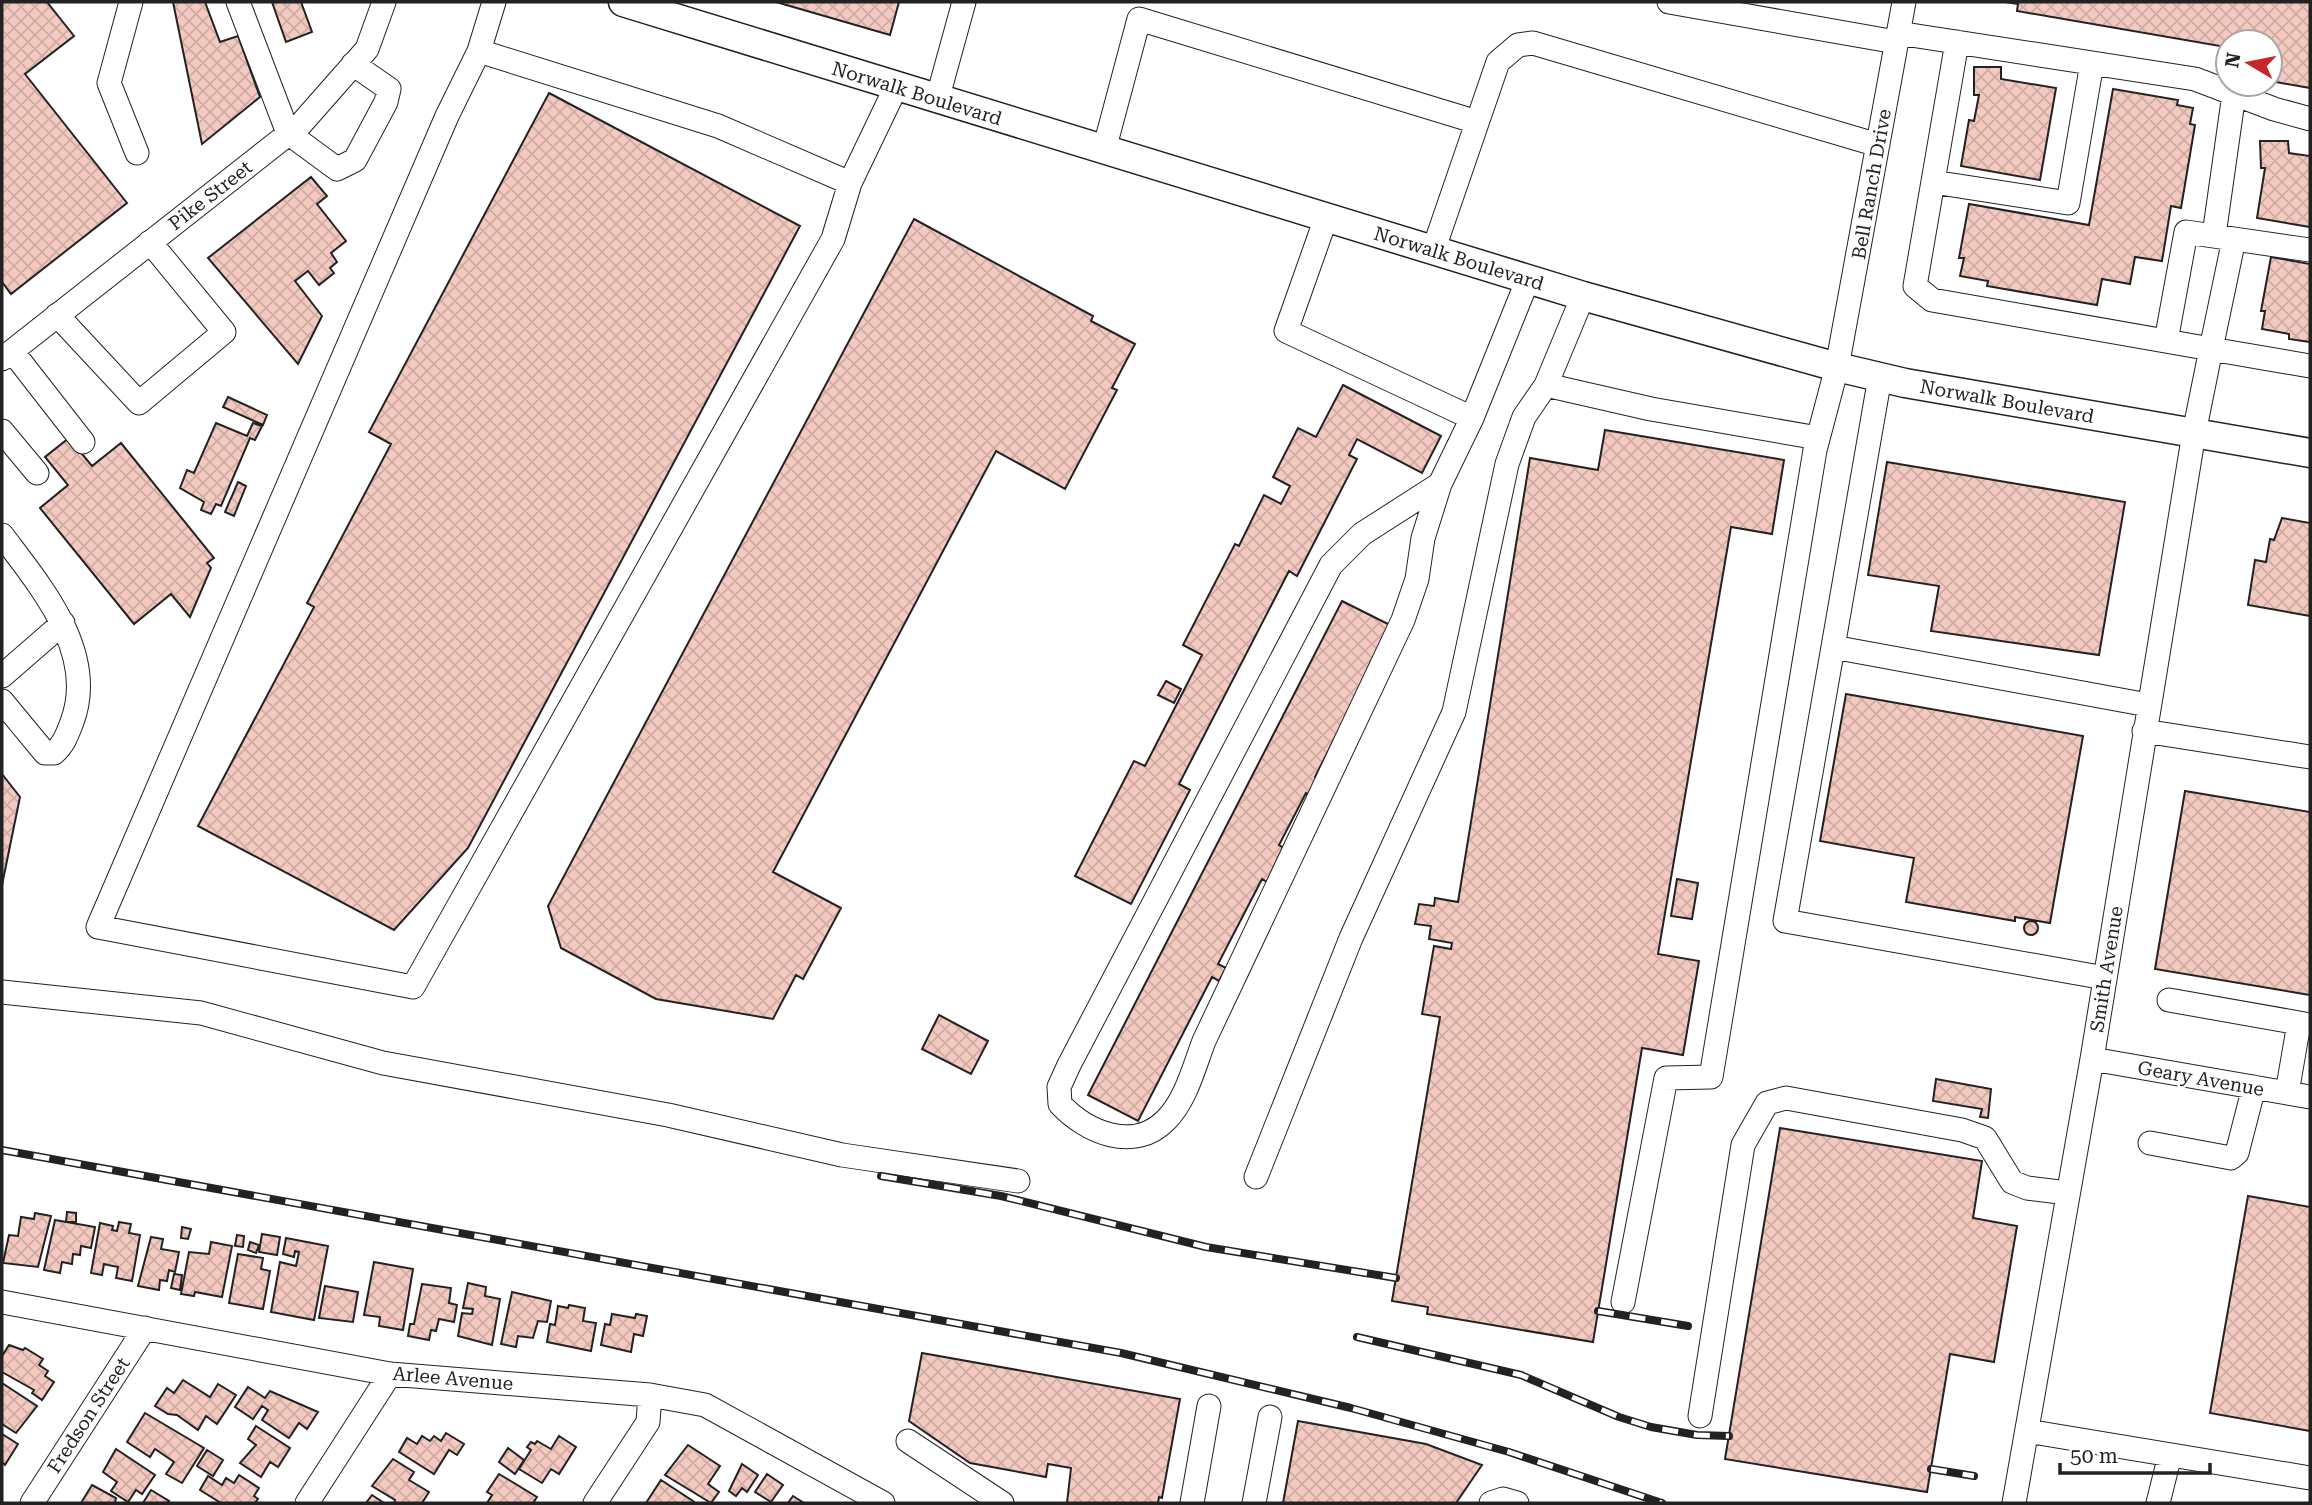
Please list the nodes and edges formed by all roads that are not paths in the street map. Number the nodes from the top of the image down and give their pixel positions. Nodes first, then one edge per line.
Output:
1 (131, 2) edge
2 (238, 2) edge
3 (384, 2) edge
4 (494, 2) edge
5 (964, 2) edge
6 (1669, 2) edge
7 (1904, 2) edge
8 (637, 4) edge
9 (1897, 37) junction
10 (1957, 42) junction
11 (479, 51) junction
12 (2092, 63) junction
13 (353, 64) junction
14 (2214, 86) edge
15 (896, 87) junction
16 (2234, 98) edge
17 (2247, 98) edge
18 (937, 100) junction
19 (2310, 118) edge
20 (1477, 122) junction
21 (288, 133) junction
22 (1878, 145) junction
23 (1104, 150) junction
24 (137, 153) dead end
25 (1933, 182) junction
26 (850, 183) junction
27 (1326, 218) junction
28 (2224, 237) junction
29 (149, 242) junction
30 (2310, 250) edge
31 (1433, 251) junction
32 (1528, 279) junction
33 (1583, 296) junction
34 (57, 315) junction
35 (2166, 341) junction
36 (2211, 349) junction
37 (7, 355) edge
38 (2310, 366) edge
39 (1838, 367) junction
40 (1880, 377) junction
41 (1546, 386) junction
42 (1472, 418) junction
43 (2, 431) edge
44 (2194, 433) junction
45 (1818, 438) junction
46 (83, 442) dead end
47 (2310, 453) edge
48 (37, 473) dead end
49 (1440, 484) junction
50 (2, 536) edge
51 (63, 623) junction
52 (1833, 647) junction
53 (2, 676) edge
54 (2, 701) edge
55 (2148, 705) junction
56 (2144, 731) junction
57 (2310, 757) edge
58 (2105, 978) junction
59 (2, 992) edge
60 (2169, 1000) dead end
61 (2304, 1024) edge
62 (2092, 1059) junction
63 (2254, 1087) junction
64 (2287, 1093) junction
65 (2310, 1097) edge
66 (2150, 1143) dead end
67 (1256, 1177) dead end
68 (1018, 1181) dead end
69 (2068, 1193) junction
70 (1623, 1302) dead end
71 (2, 1303) edge
72 (145, 1328) junction
73 (390, 1374) junction
74 (650, 1395) junction
75 (1209, 1406) dead end
76 (1700, 1416) dead end
77 (1270, 1418) dead end
78 (2027, 1431) junction
79 (908, 1441) dead end
80 (2170, 1455) junction
81 (2310, 1478) edge
82 (32, 1503) edge
83 (307, 1503) edge
84 (595, 1503) edge
85 (883, 1503) edge
86 (1002, 1503) edge
87 (1192, 1503) edge
88 (1254, 1503) edge
89 (1491, 1503) edge
90 (1517, 1503) edge
91 (2014, 1503) edge
92 (2158, 1503) edge

1 - 24 street
2 - 21 street
3 - 13 street, Pike Street
4 - 11 street
5 - 18 street
6 - 9 street
7 - 9 street, Bell Ranch Drive
8 - 15 main road, Norwalk Boulevard
9 - 10 street
9 - 22 street, Bell Ranch Drive
10 - 12 street
10 - 25 street
11 - 26 street
11 - 26 street
12 - 14 street
12 - 25 street
13 - 21 street, Pike Street
13 - 21 street
15 - 18 main road, Norwalk Boulevard
15 - 26 street
16 - 28 street, Smith Avenue
17 - 19 street
18 - 23 main road, Norwalk Boulevard
20 - 22 street
20 - 23 street
20 - 31 street
21 - 29 street, Pike Street
22 - 39 street, Bell Ranch Drive
23 - 27 main road, Norwalk Boulevard
25 - 35 street
27 - 31 main road, Norwalk Boulevard
27 - 42 street
28 - 30 street
28 - 35 street
28 - 36 street, Smith Avenue
29 - 34 street, Pike Street
29 - 34 street
31 - 32 main road, Norwalk Boulevard
32 - 33 main road, Norwalk Boulevard
32 - 42 street
33 - 39 main road, Norwalk Boulevard
33 - 41 street
34 - 37 street, Pike Street
35 - 36 street
36 - 38 street
36 - 44 street, Smith Avenue
37 - 46 street
39 - 40 main road, Norwalk Boulevard
39 - 45 street, Bell Ranch Drive
40 - 44 main road, Norwalk Boulevard
40 - 52 street
41 - 45 street
41 - 67 street
42 - 49 street
43 - 48 street
44 - 47 main road, Norwalk Boulevard
44 - 55 street, Smith Avenue
45 - 70 street, Bell Ranch Drive
49 - 49 street
50 - 51 street
51 - 53 street
51 - 54 street
52 - 55 street
52 - 58 street
55 - 56 street, Smith Avenue
56 - 57 street
56 - 58 street, Smith Avenue
58 - 62 street, Smith Avenue
59 - 68 street
60 - 61 street
61 - 64 street
62 - 63 street, Geary Avenue
62 - 69 street, Smith Avenue
63 - 64 street, Geary Avenue
63 - 66 street
64 - 65 street, Geary Avenue
69 - 76 street
69 - 78 street, Smith Avenue
71 - 72 street, Arlee Avenue
72 - 73 street, Arlee Avenue
72 - 82 street, Fredson Street
73 - 74 street, Arlee Avenue
73 - 83 street
74 - 84 street
74 - 85 street, Arlee Avenue
75 - 87 street
77 - 88 street
78 - 80 street
78 - 91 street, Smith Avenue
79 - 86 street
80 - 81 street
80 - 92 street
89 - 90 street

